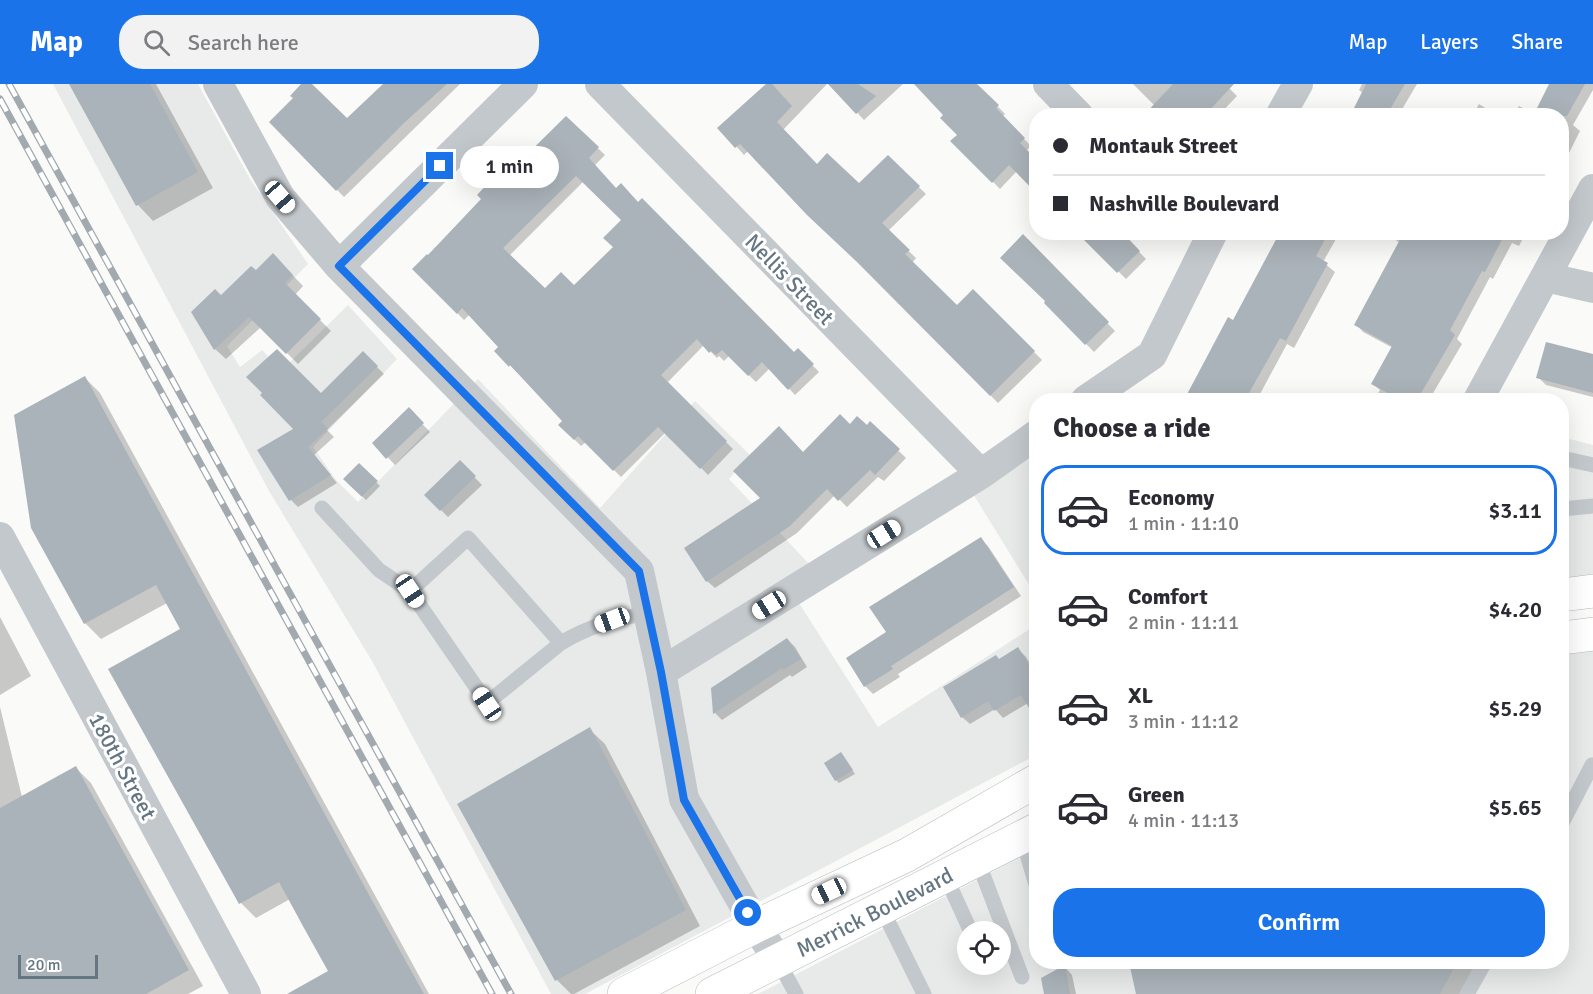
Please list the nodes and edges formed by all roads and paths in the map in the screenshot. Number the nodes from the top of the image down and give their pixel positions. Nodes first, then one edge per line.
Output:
1 (218, 84) edge
2 (523, 84) edge
3 (600, 84) edge
4 (1048, 84) edge
5 (1298, 84) edge
6 (1071, 108) edge
7 (1284, 108) edge
8 (1593, 189) edge
9 (1569, 233) edge
10 (1203, 240) edge
11 (1565, 240) edge
12 (339, 266) junction
13 (1545, 277) junction
14 (1593, 288) edge
15 (1096, 393) edge
16 (1482, 393) edge
17 (1029, 440) edge
18 (1569, 460) edge
19 (1593, 465) edge
20 (981, 474) junction
21 (1593, 507) edge
22 (322, 508) dead end
23 (1569, 508) edge
24 (0, 537) edge
25 (410, 591) junction
26 (1593, 591) edge
27 (1569, 594) edge
28 (648, 613) junction
29 (1593, 634) edge
30 (1569, 637) edge
31 (561, 643) junction
32 (661, 672) junction
33 (1592, 765) edge
34 (1029, 785) edge
35 (1569, 809) edge
36 (1029, 833) edge
37 (977, 859) junction
38 (945, 875) junction
39 (881, 907) junction
40 (966, 921) edge
41 (756, 926) junction
42 (777, 959) junction
43 (1481, 969) edge
44 (1022, 977) dead end
45 (246, 994) edge
46 (624, 994) edge
47 (712, 994) edge
48 (796, 994) edge
49 (924, 994) edge
50 (1467, 994) edge

1 - 12 street
2 - 12 street
3 - 20 street, Nellis Street
4 - 6 street
5 - 7 street
8 - 9 street
10 - 15 street
11 - 13 street
12 - 28 street
13 - 14 street
13 - 16 street
17 - 20 street
18 - 19 lane
20 - 32 street
21 - 23 lane
22 - 25 lane
24 - 45 street, 180th Street
25 - 31 lane
25 - 31 lane
26 - 27 main road
28 - 31 lane
28 - 32 street
29 - 30 main road
32 - 41 street
33 - 35 lane
34 - 41 main road, Merrick Boulevard
36 - 37 main road, Merrick Boulevard
37 - 38 main road, Merrick Boulevard
37 - 44 lane
38 - 39 main road, Merrick Boulevard
38 - 40 lane
39 - 42 main road, Merrick Boulevard
39 - 49 lane
41 - 42 street
41 - 46 main road, Merrick Boulevard
42 - 47 main road, Merrick Boulevard
42 - 48 lane
43 - 50 lane

